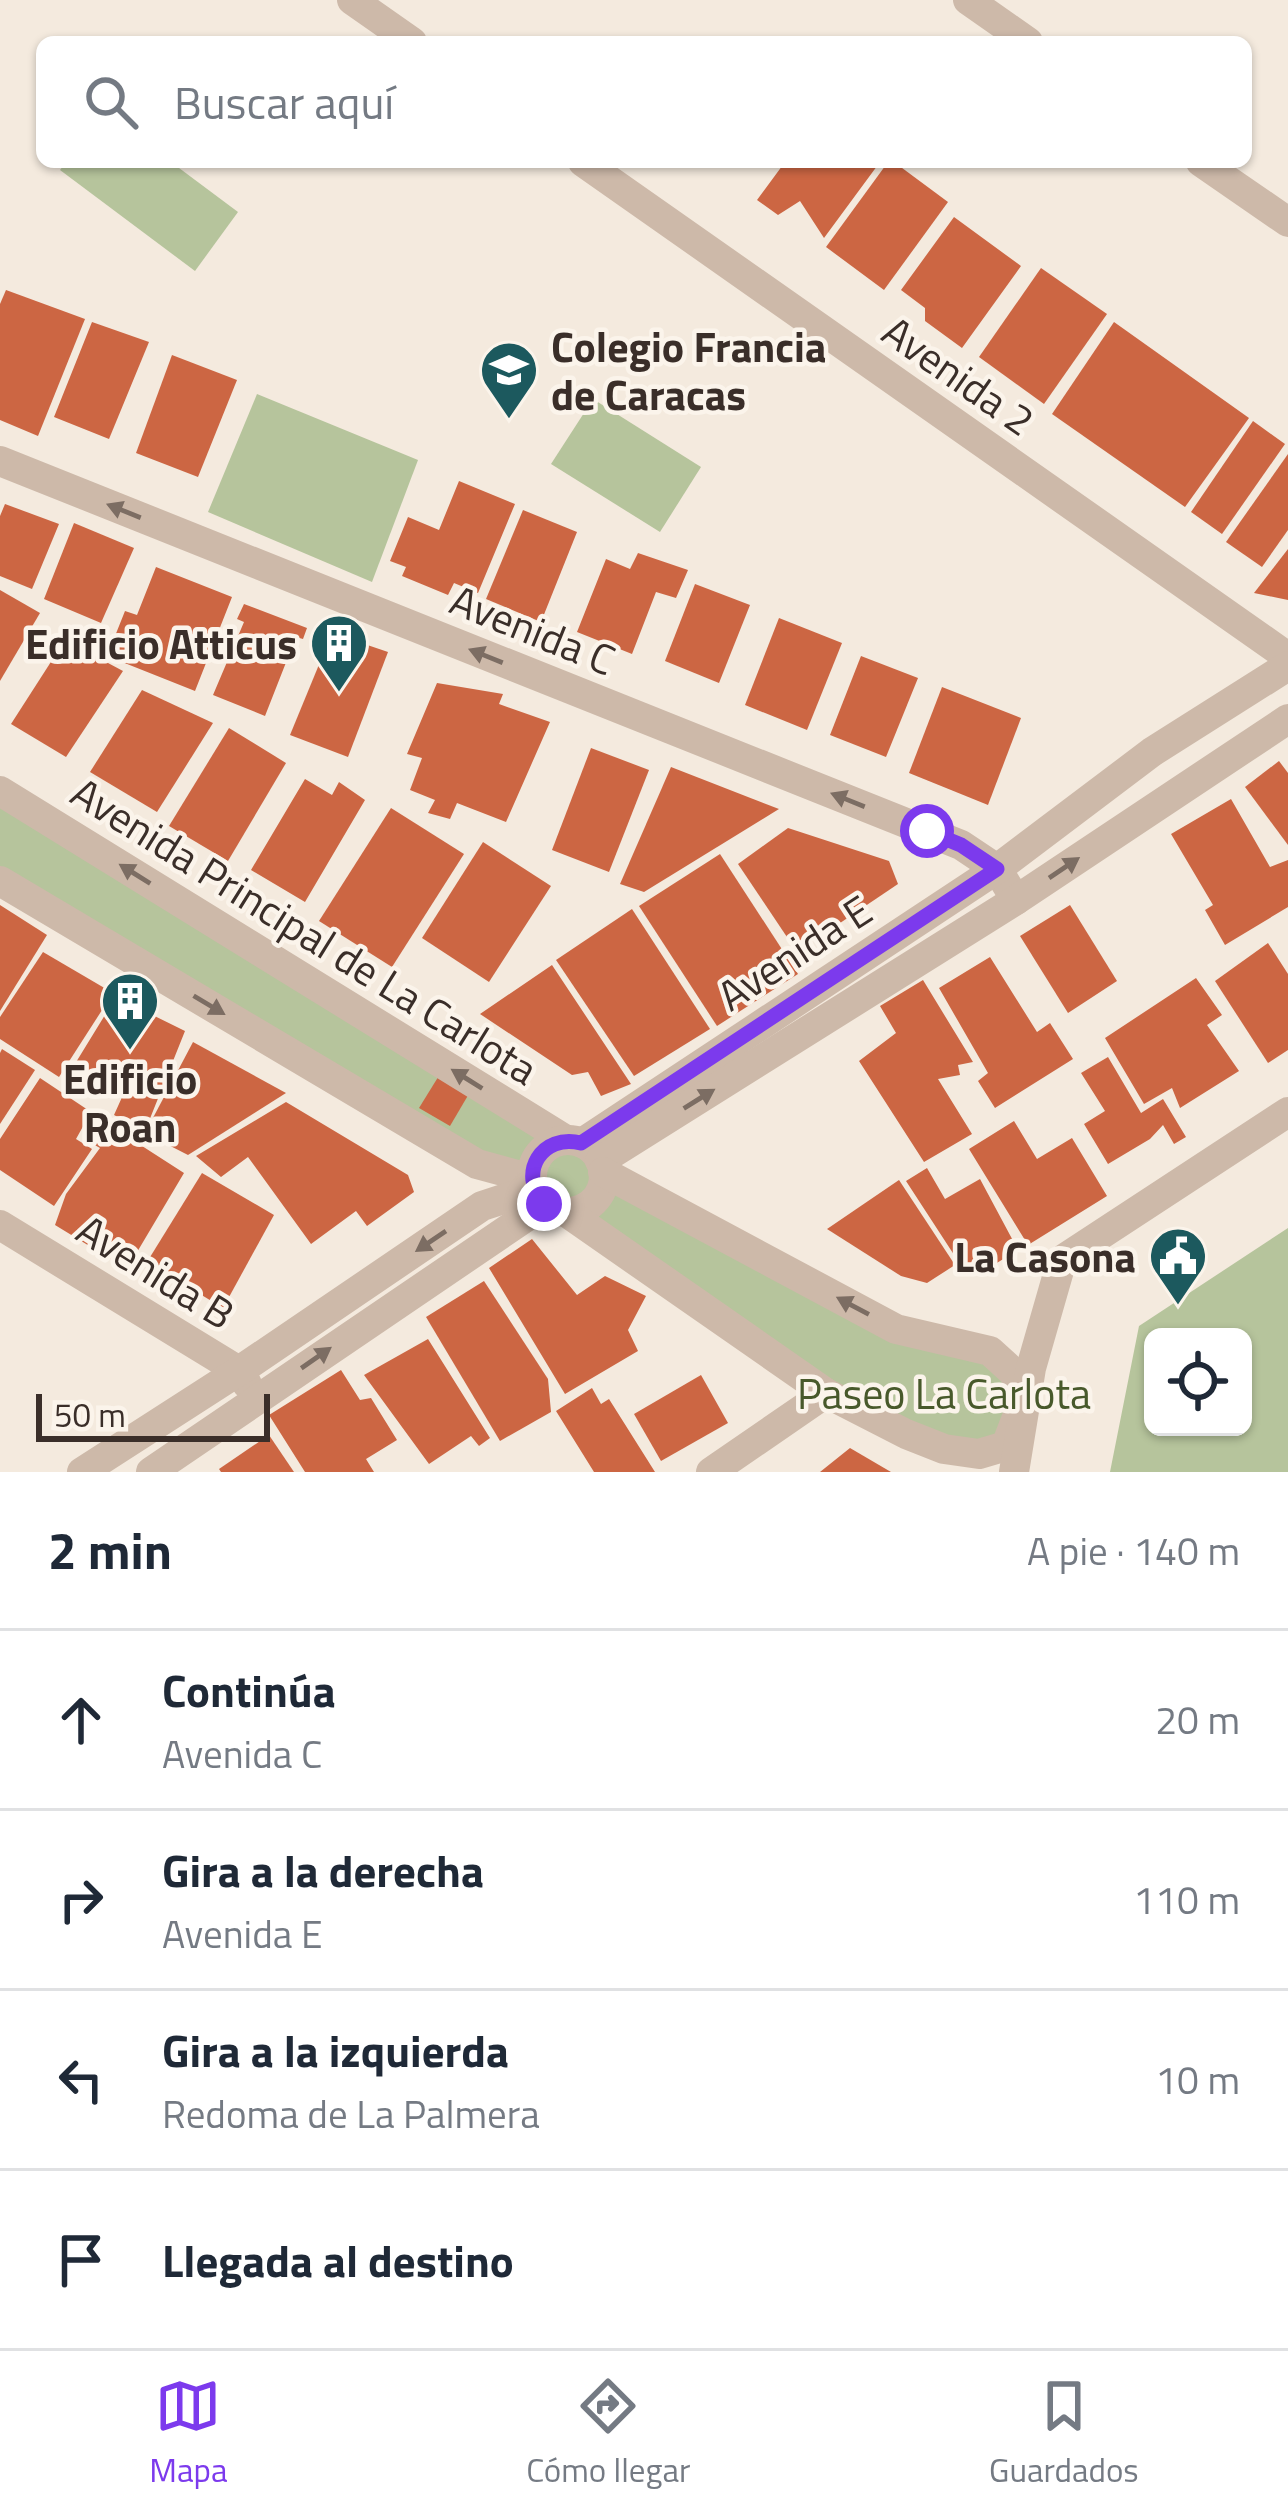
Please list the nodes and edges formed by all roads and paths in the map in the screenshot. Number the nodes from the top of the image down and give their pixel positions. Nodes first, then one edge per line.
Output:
1 (352, 0) edge
2 (968, 0) edge
3 (403, 36) edge
4 (1019, 36) edge
5 (591, 168) edge
6 (1210, 168) edge
7 (1288, 222) edge
8 (0, 460) edge
9 (1288, 662) edge
10 (1288, 719) edge
11 (0, 791) edge
12 (997, 869) junction
13 (0, 880) edge
14 (1016, 900) junction
15 (1288, 1112) edge
16 (588, 1154) junction
17 (544, 1196) junction
18 (0, 1225) edge
19 (239, 1372) junction
20 (826, 1394) junction
21 (1026, 1394) junction
22 (257, 1400) junction
23 (82, 1472) edge
24 (151, 1472) edge
25 (711, 1472) edge
26 (1014, 1472) edge

1 - 3 street
2 - 4 street
5 - 9 street, Avenida 2
6 - 7 street
12 -> 8 street, Avenida C
9 - 12 street, Avenida E
14 -> 10 street, Avenida E
16 -> 11 street, Avenida Principal de La Carlota
12 - 14 street, Avenida C
12 - 16 street, Avenida E
13 -> 17 street
16 -> 14 street, Avenida E
15 - 21 street
16 - 17 street
16 - 17 street
21 -> 16 street, Avenida Principal de La Carlota
17 -> 19 street
17 - 20 street
22 -> 17 street
18 - 19 street, Avenida B
19 - 22 street, Avenida B
19 - 23 street
20 - 21 street
20 - 25 street
21 - 26 street
22 - 24 street

